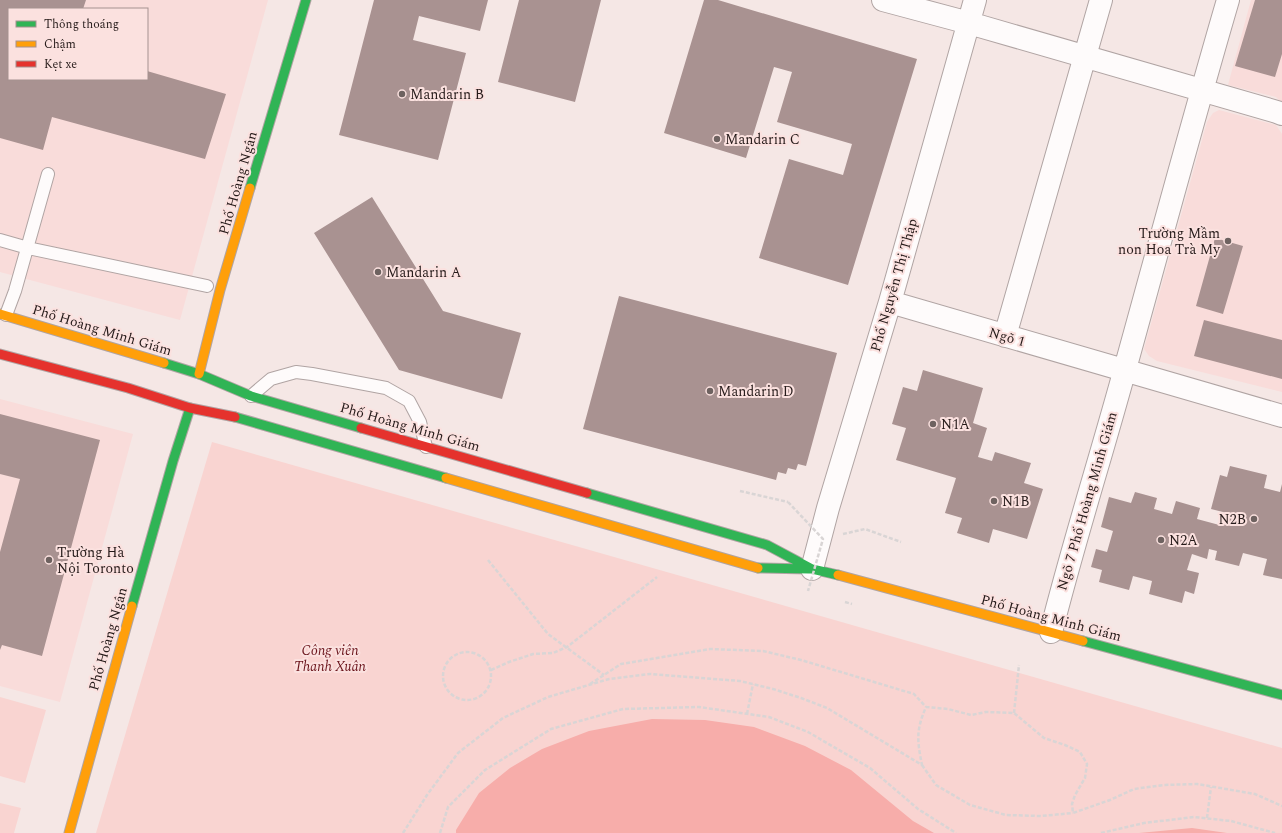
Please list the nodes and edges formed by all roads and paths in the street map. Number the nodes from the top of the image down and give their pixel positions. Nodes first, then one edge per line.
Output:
1 (306, 0) edge
2 (883, 0) edge
3 (975, 0) edge
4 (1101, 0) edge
5 (1228, 0) edge
6 (969, 23) junction
7 (1084, 56) junction
8 (1202, 90) junction
9 (1282, 114) edge
10 (48, 174) dead end
11 (0, 240) edge
12 (28, 248) junction
13 (207, 286) dead end
14 (890, 302) junction
15 (3, 315) edge
16 (1005, 336) junction
17 (0, 354) edge
18 (1125, 370) junction
19 (199, 374) junction
20 (251, 396) junction
21 (190, 408) junction
22 (1282, 416) edge
23 (426, 447) junction
24 (740, 491) dead end
25 (865, 529) dead end
26 (901, 542) dead end
27 (488, 560) dead end
28 (812, 569) junction
29 (657, 577) dead end
30 (808, 591) dead end
31 (1051, 632) junction
32 (567, 647) junction
33 (1019, 665) dead end
34 (491, 670) junction
35 (604, 675) junction
36 (753, 684) junction
37 (588, 685) junction
38 (1282, 695) edge
39 (926, 707) junction
40 (1014, 713) junction
41 (747, 714) junction
42 (922, 765) junction
43 (1211, 787) junction
44 (1282, 806) edge
45 (1072, 813) junction
46 (1207, 818) junction
47 (69, 833) edge
48 (404, 833) edge
49 (440, 833) edge
50 (956, 833) edge
51 (1101, 833) edge
52 (1275, 833) edge

1 - 19 street, Phố Hoàng Ngân
2 - 6 street
3 - 6 street, Phố Nguyễn Thị Thập
4 - 7 street
5 - 8 street, Ngõ 7 Phố Hoàng Minh Giám
6 - 7 street
6 - 14 street, Phố Nguyễn Thị Thập
7 - 8 street
7 - 16 street
8 - 9 street
8 - 18 street, Ngõ 7 Phố Hoàng Minh Giám
10 - 12 lane
11 - 12 lane
12 - 13 lane
12 - 15 lane
14 - 16 street, Ngõ 1
14 - 28 street, Phố Nguyễn Thị Thập
15 - 19 street, Phố Hoàng Minh Giám
16 - 18 street, Ngõ 1
17 - 21 street, Phố Hoàng Minh Giám
18 - 22 street, Ngõ 1
18 - 31 street, Ngõ 7 Phố Hoàng Minh Giám
19 - 20 street, Phố Hoàng Minh Giám
20 - 23 street, Phố Hoàng Minh Giám
20 - 23 lane
21 - 28 street, Phố Hoàng Minh Giám
21 - 47 street, Phố Hoàng Ngân
23 - 28 street, Phố Hoàng Minh Giám
24 - 30 path, bridge
25 - 26 path
27 - 32 path
28 - 31 street, Phố Hoàng Minh Giám
29 - 32 path
31 - 38 street, Phố Hoàng Minh Giám
32 - 34 path
32 - 35 path
33 - 40 path
34 - 34 path
35 - 37 path
35 - 39 path
36 - 37 path
36 - 41 path
36 - 42 path
37 - 48 path
39 - 40 path
39 - 42 path
40 - 45 path
41 - 49 path
41 - 50 path
42 - 45 path
43 - 44 path
43 - 45 path
43 - 46 path
46 - 51 path
46 - 52 path

